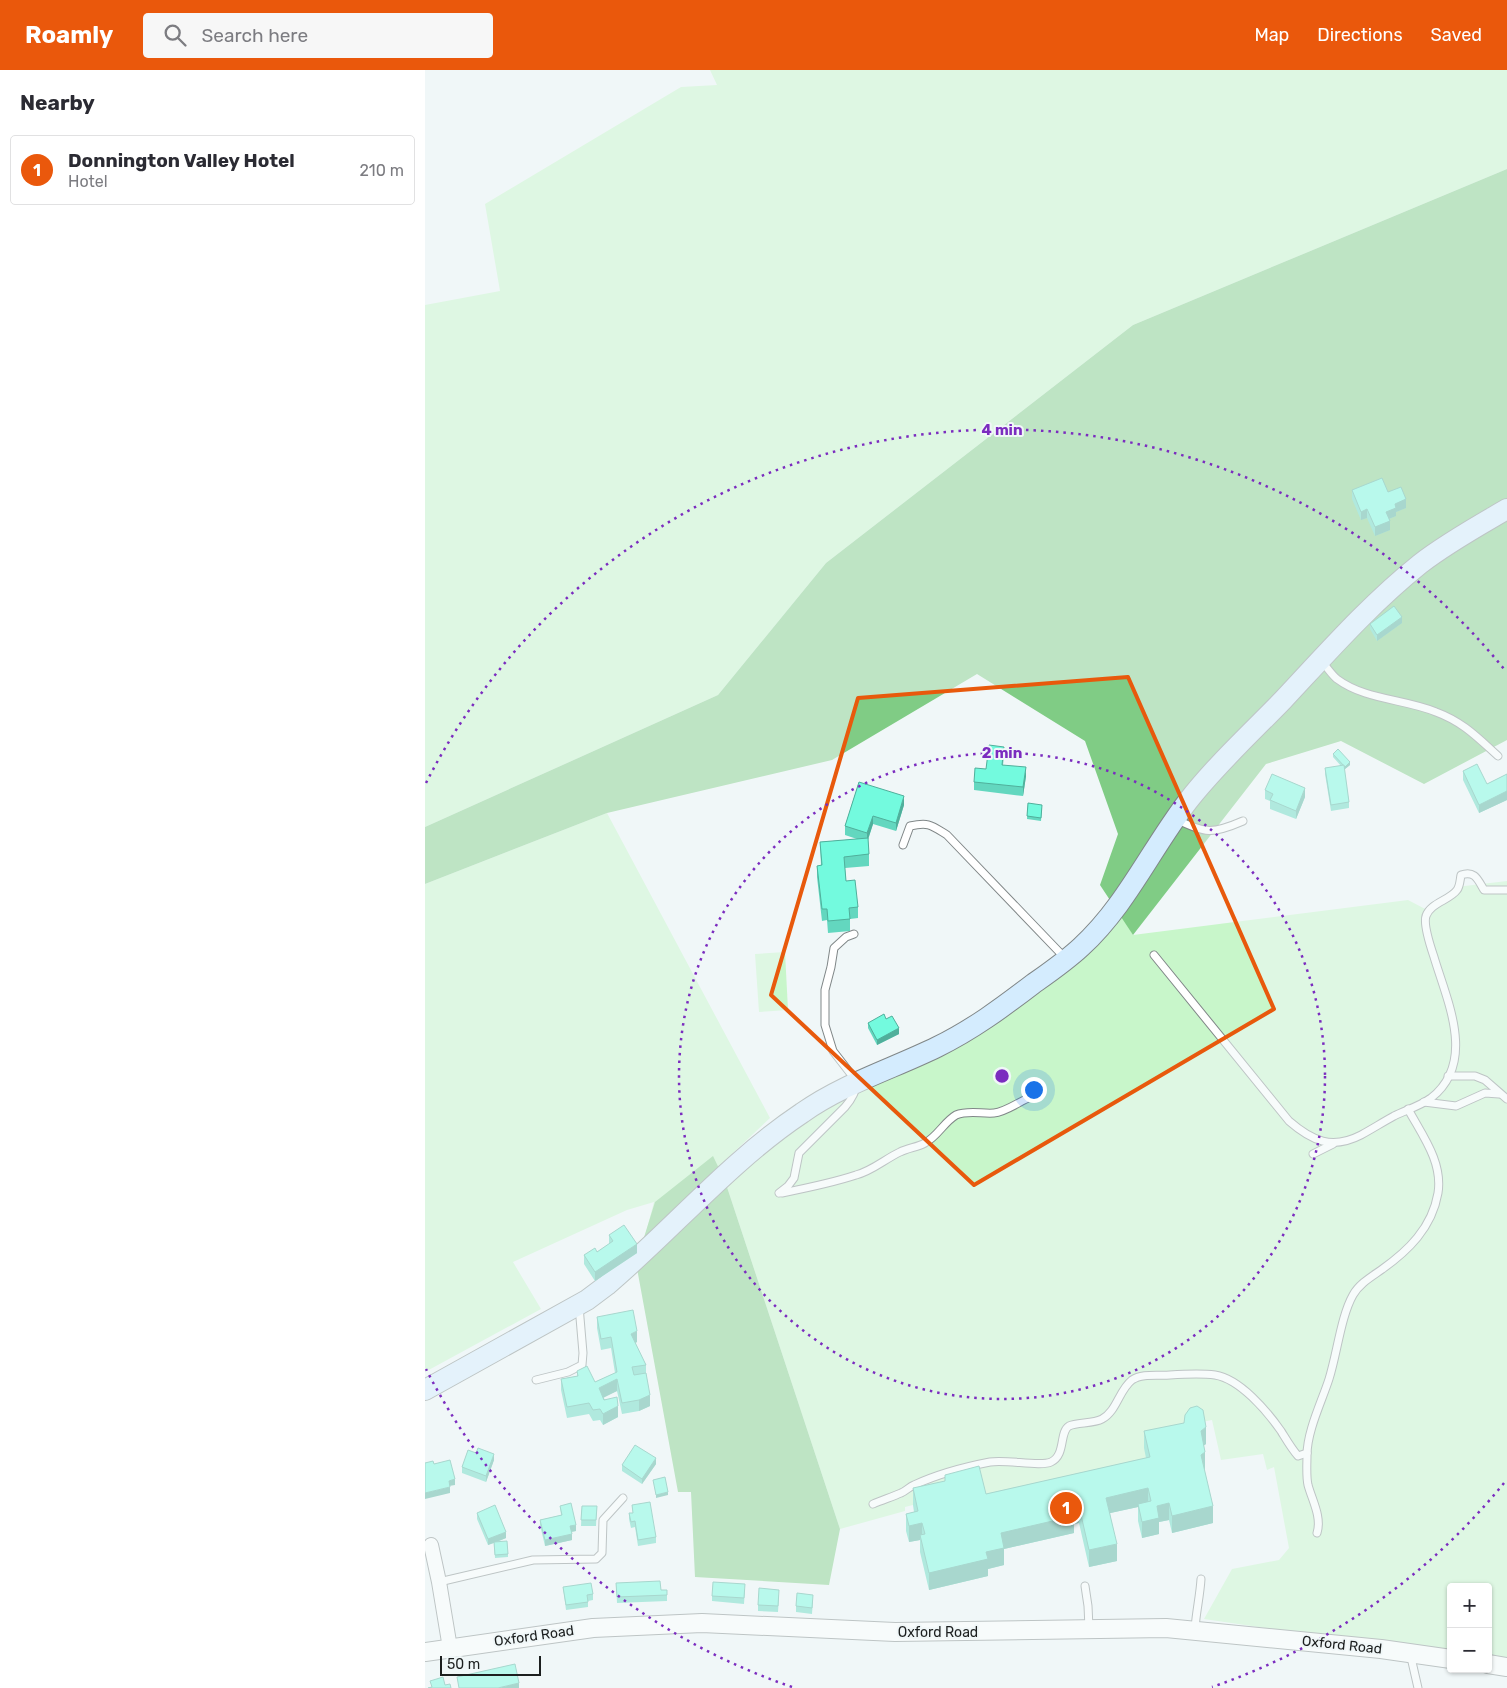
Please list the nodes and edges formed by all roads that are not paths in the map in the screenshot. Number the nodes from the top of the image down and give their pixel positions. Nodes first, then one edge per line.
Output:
1 (1507, 509) edge
2 (1320, 660) junction
3 (1498, 756) dead end
4 (1175, 819) junction
5 (1243, 821) dead end
6 (903, 845) dead end
7 (1507, 890) edge
8 (854, 934) dead end
9 (1154, 955) dead end
10 (1067, 960) junction
11 (1448, 1076) junction
12 (857, 1082) junction
13 (1499, 1094) junction
14 (1036, 1095) dead end
15 (1507, 1099) edge
16 (1424, 1102) junction
17 (1408, 1109) junction
18 (1334, 1144) junction
19 (1313, 1154) dead end
20 (579, 1304) junction
21 (536, 1380) dead end
22 (425, 1390) edge
23 (1307, 1453) junction
24 (623, 1498) dead end
25 (873, 1504) dead end
26 (1317, 1533) dead end
27 (431, 1545) dead end
28 (1201, 1579) dead end
29 (439, 1582) junction
30 (1085, 1586) dead end
31 (1089, 1629) junction
32 (1195, 1629) junction
33 (450, 1648) junction
34 (425, 1652) edge
35 (1410, 1653) junction
36 (1447, 1658) edge
37 (1492, 1664) edge
38 (1507, 1666) edge
39 (1418, 1688) edge

1 - 2 main road
2 - 3 lane
2 - 4 main road
4 - 5 lane
4 - 10 main road
6 - 10 lane
7 - 11 lane
8 - 12 lane
9 - 18 lane
10 - 12 main road
11 - 13 lane
11 - 16 lane
12 - 14 lane
12 - 20 main road
13 - 15 lane
13 - 16 lane
16 - 17 lane
17 - 18 lane
17 - 23 lane
18 - 19 lane
20 - 21 lane
20 - 22 main road
23 - 25 lane
23 - 26 lane
24 - 29 lane
27 - 29 street
28 - 32 lane
29 - 33 street
30 - 31 lane
31 - 32 street, Oxford Road
31 - 33 street, Oxford Road
32 - 35 street, Oxford Road
33 - 34 street, Oxford Road
35 - 36 street, Oxford Road
35 - 39 lane
37 - 38 street

